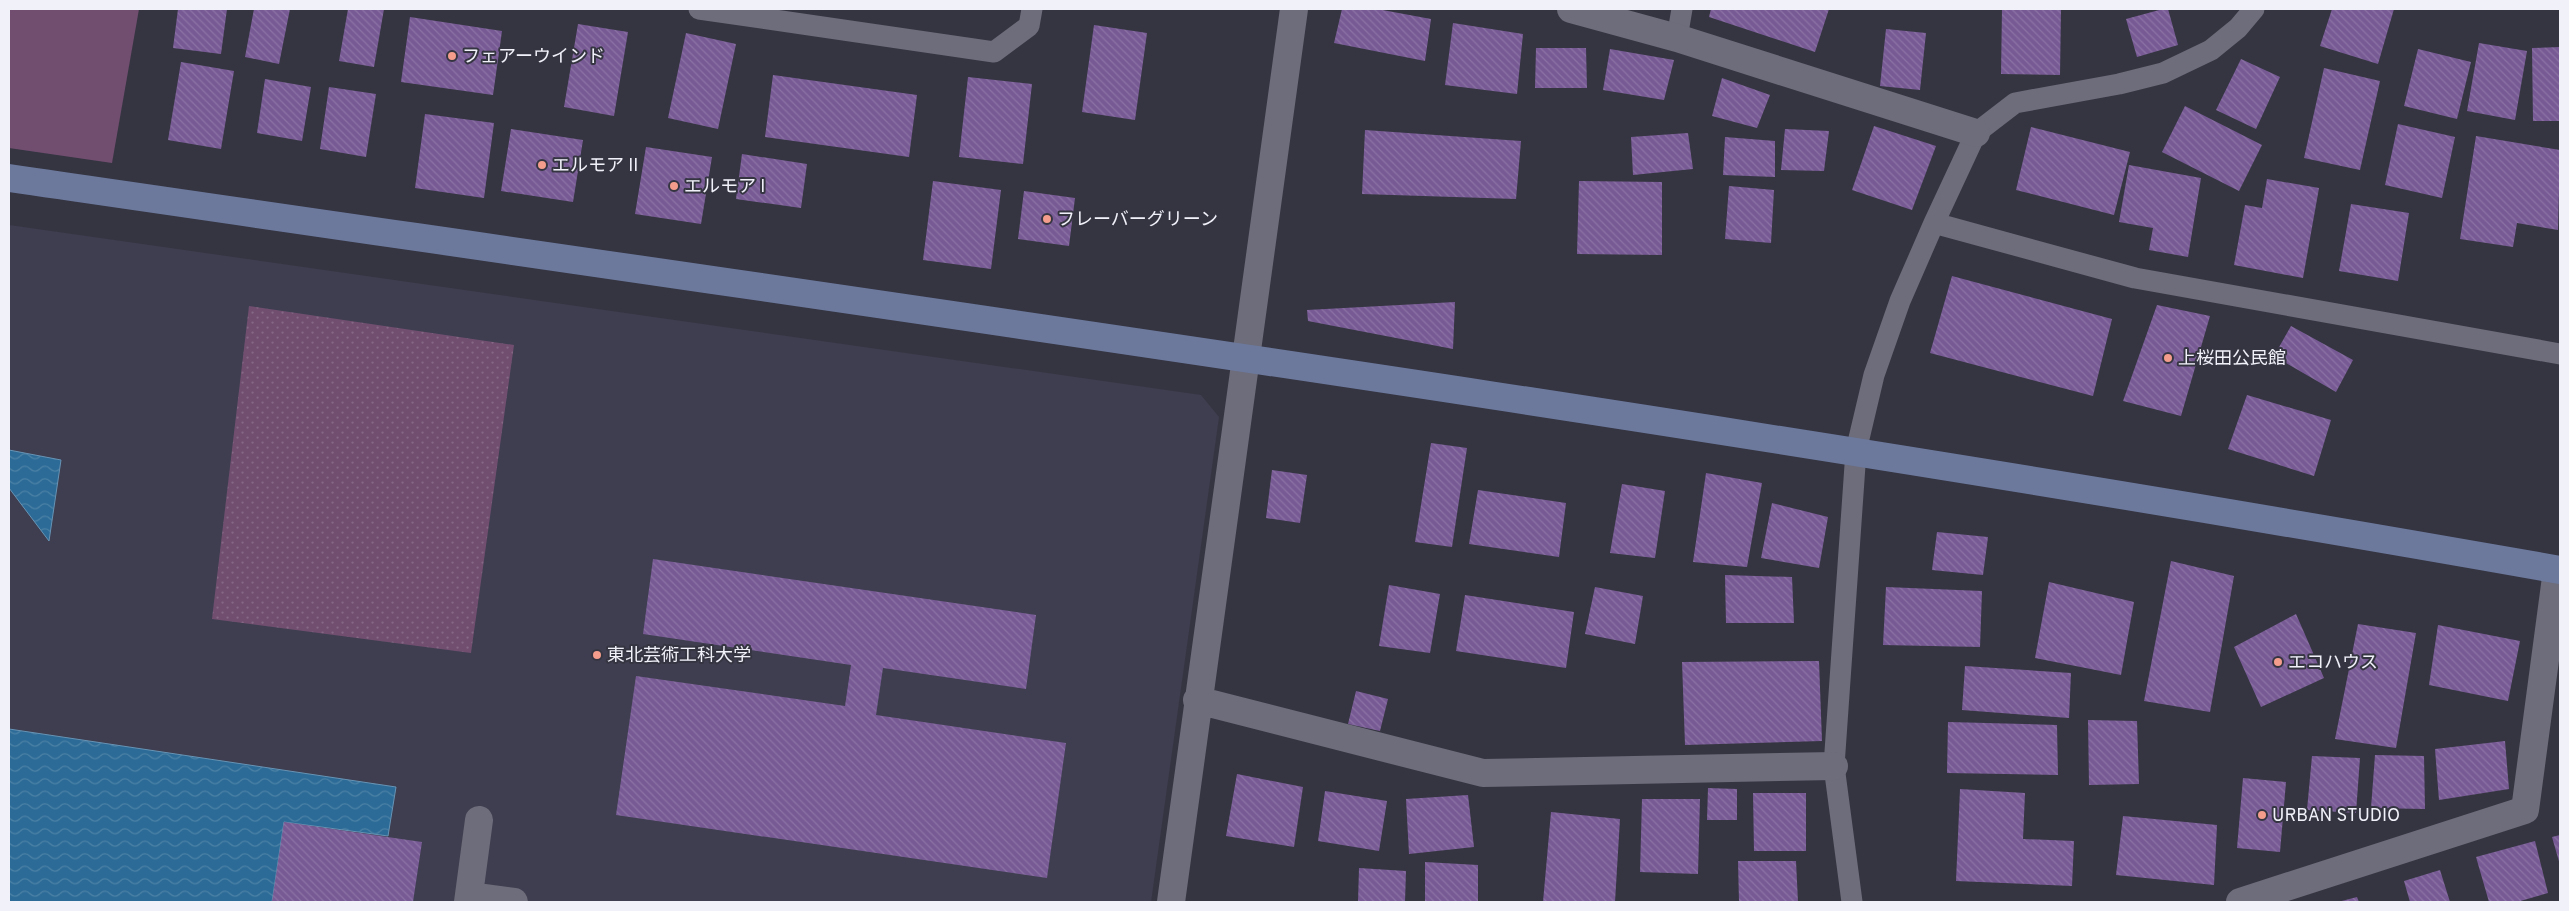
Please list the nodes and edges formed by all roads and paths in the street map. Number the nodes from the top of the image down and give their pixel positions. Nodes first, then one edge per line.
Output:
1 (698, 9) edge
2 (1032, 9) edge
3 (1294, 9) edge
4 (1571, 9) edge
5 (1682, 9) edge
6 (2254, 9) edge
7 (1677, 38) junction
8 (1976, 133) junction
9 (9, 178) edge
10 (1934, 223) junction
11 (2560, 354) edge
12 (1247, 358) junction
13 (1856, 451) junction
14 (2559, 570) edge
15 (1197, 700) junction
16 (1834, 766) junction
17 (479, 820) dead end
18 (468, 899) edge
19 (514, 902) edge
20 (1171, 902) edge
21 (1852, 902) edge
22 (2240, 902) edge

1 - 2 lane
3 - 12 street
4 - 7 street
5 - 7 lane
6 - 8 lane
7 - 8 street
8 - 10 lane
9 - 12 street
10 - 11 lane
10 - 13 lane
12 - 13 street
12 - 15 street
13 - 14 street
13 - 16 lane
14 - 22 street
15 - 16 street
15 - 20 street
16 - 21 lane
17 - 18 street
18 - 19 street

